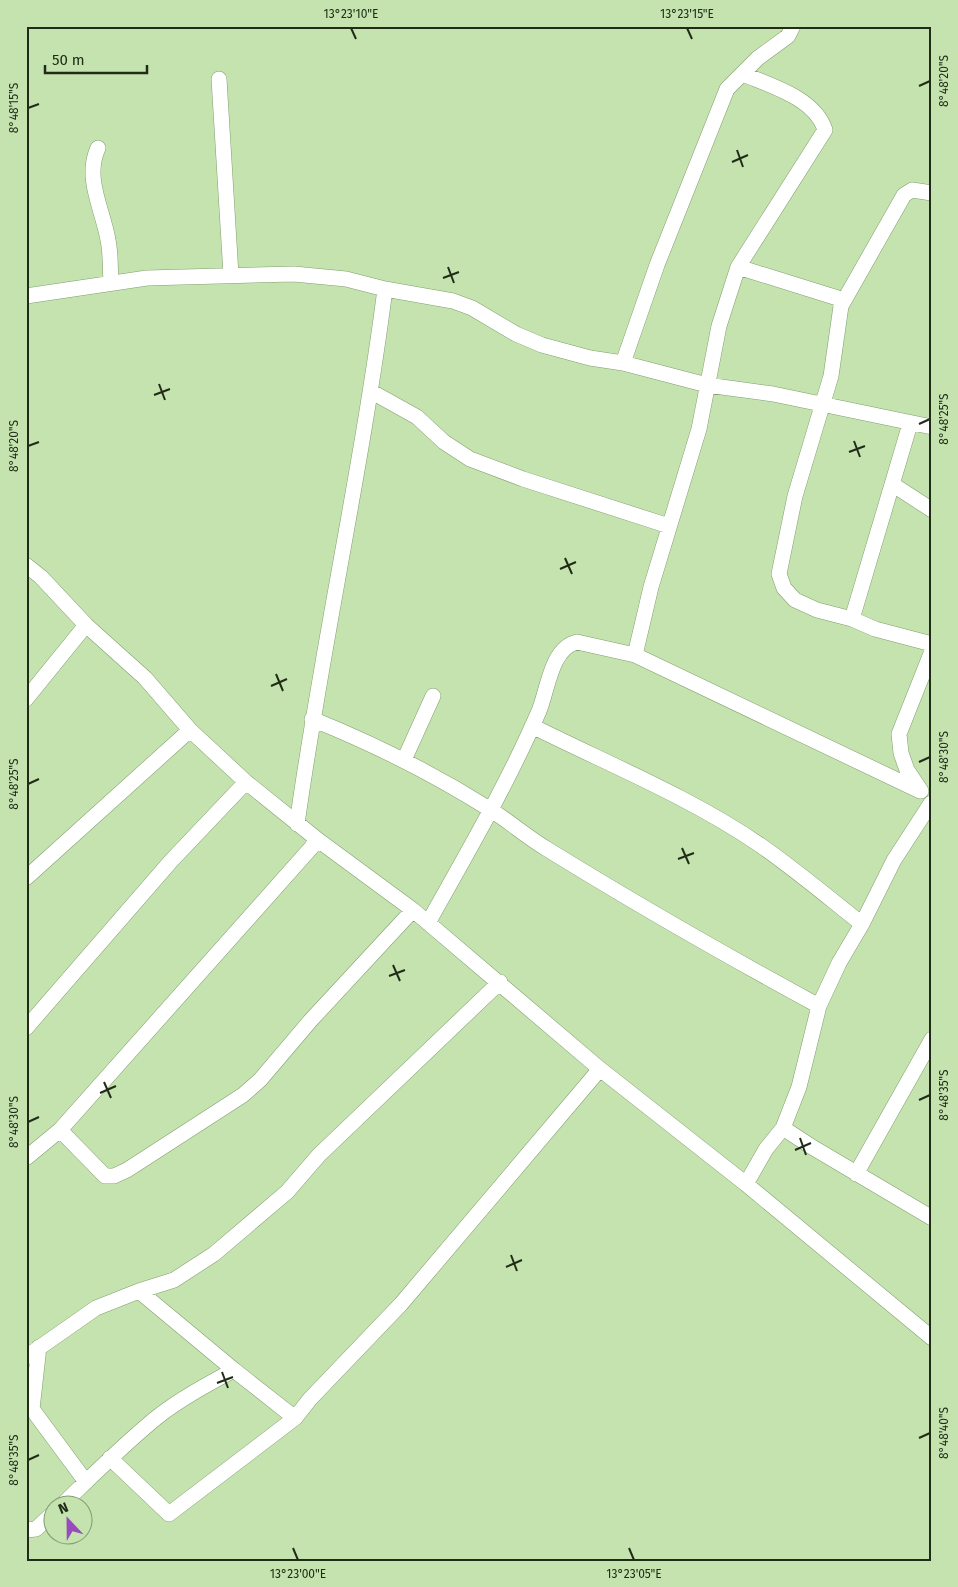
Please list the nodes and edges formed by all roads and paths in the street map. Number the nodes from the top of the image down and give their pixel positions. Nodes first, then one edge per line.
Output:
1 (793, 26) edge
2 (743, 74) junction
3 (219, 80) dead end
4 (98, 148) dead end
5 (932, 193) edge
6 (738, 266) junction
7 (231, 275) junction
8 (111, 283) junction
9 (385, 289) junction
10 (26, 296) edge
11 (844, 300) junction
12 (623, 362) junction
13 (706, 385) junction
14 (372, 392) junction
15 (822, 406) junction
16 (910, 424) junction
17 (932, 427) edge
18 (892, 484) junction
19 (932, 510) edge
20 (670, 526) junction
21 (26, 565) edge
22 (852, 619) junction
23 (86, 625) junction
24 (932, 644) edge
25 (932, 651) edge
26 (635, 655) junction
27 (433, 696) dead end
28 (26, 699) edge
29 (312, 719) junction
30 (532, 726) junction
31 (190, 730) junction
32 (404, 760) junction
33 (246, 782) junction
34 (920, 791) junction
35 (931, 803) edge
36 (490, 810) junction
37 (297, 824) junction
38 (318, 840) junction
39 (26, 878) edge
40 (413, 910) junction
41 (428, 923) junction
42 (862, 924) junction
43 (500, 982) junction
44 (819, 1006) junction
45 (26, 1028) edge
46 (932, 1039) edge
47 (600, 1069) junction
48 (783, 1128) junction
49 (60, 1130) junction
50 (26, 1158) edge
51 (856, 1174) junction
52 (746, 1184) junction
53 (932, 1218) edge
54 (139, 1291) junction
55 (932, 1338) edge
56 (40, 1347) junction
57 (26, 1357) edge
58 (234, 1370) junction
59 (29, 1412) edge
60 (295, 1418) junction
61 (110, 1458) junction
62 (86, 1482) junction
63 (73, 1494) edge
64 (42, 1523) edge
65 (26, 1530) edge

1 - 2 street
2 - 6 street
2 - 12 street
3 - 7 street
4 - 8 street
5 - 11 street
6 - 11 street
6 - 13 street
7 - 8 street
7 - 9 street
8 - 10 street
9 - 12 street
9 - 14 street
11 - 15 street
12 - 13 street
13 - 15 street
13 - 20 street
14 - 20 street
14 - 29 street
15 - 16 street
15 - 22 street
16 - 17 street
16 - 18 street
18 - 19 street
18 - 22 street
20 - 26 street
21 - 23 street
22 - 24 street
23 - 28 street
23 - 31 street
25 - 34 street
26 - 30 street
26 - 34 street
27 - 32 street
29 - 32 street
29 - 37 street
30 - 36 street
30 - 42 street
31 - 33 street
31 - 39 street
32 - 36 street
33 - 37 street
33 - 45 street
34 - 35 street
35 - 42 street
36 - 41 street
36 - 44 street
37 - 38 street
38 - 40 street
38 - 49 street
40 - 41 street
40 - 49 street
41 - 43 street
42 - 44 street
43 - 47 street
43 - 54 street
44 - 48 street
46 - 51 street
47 - 52 street
47 - 60 street
48 - 51 street
48 - 52 street
49 - 50 street
51 - 53 street
52 - 55 street
54 - 56 street
54 - 58 street
56 - 57 street
56 - 59 street
58 - 60 street
58 - 61 street
59 - 62 street
60 - 61 street
61 - 62 street
62 - 63 street
64 - 65 street

